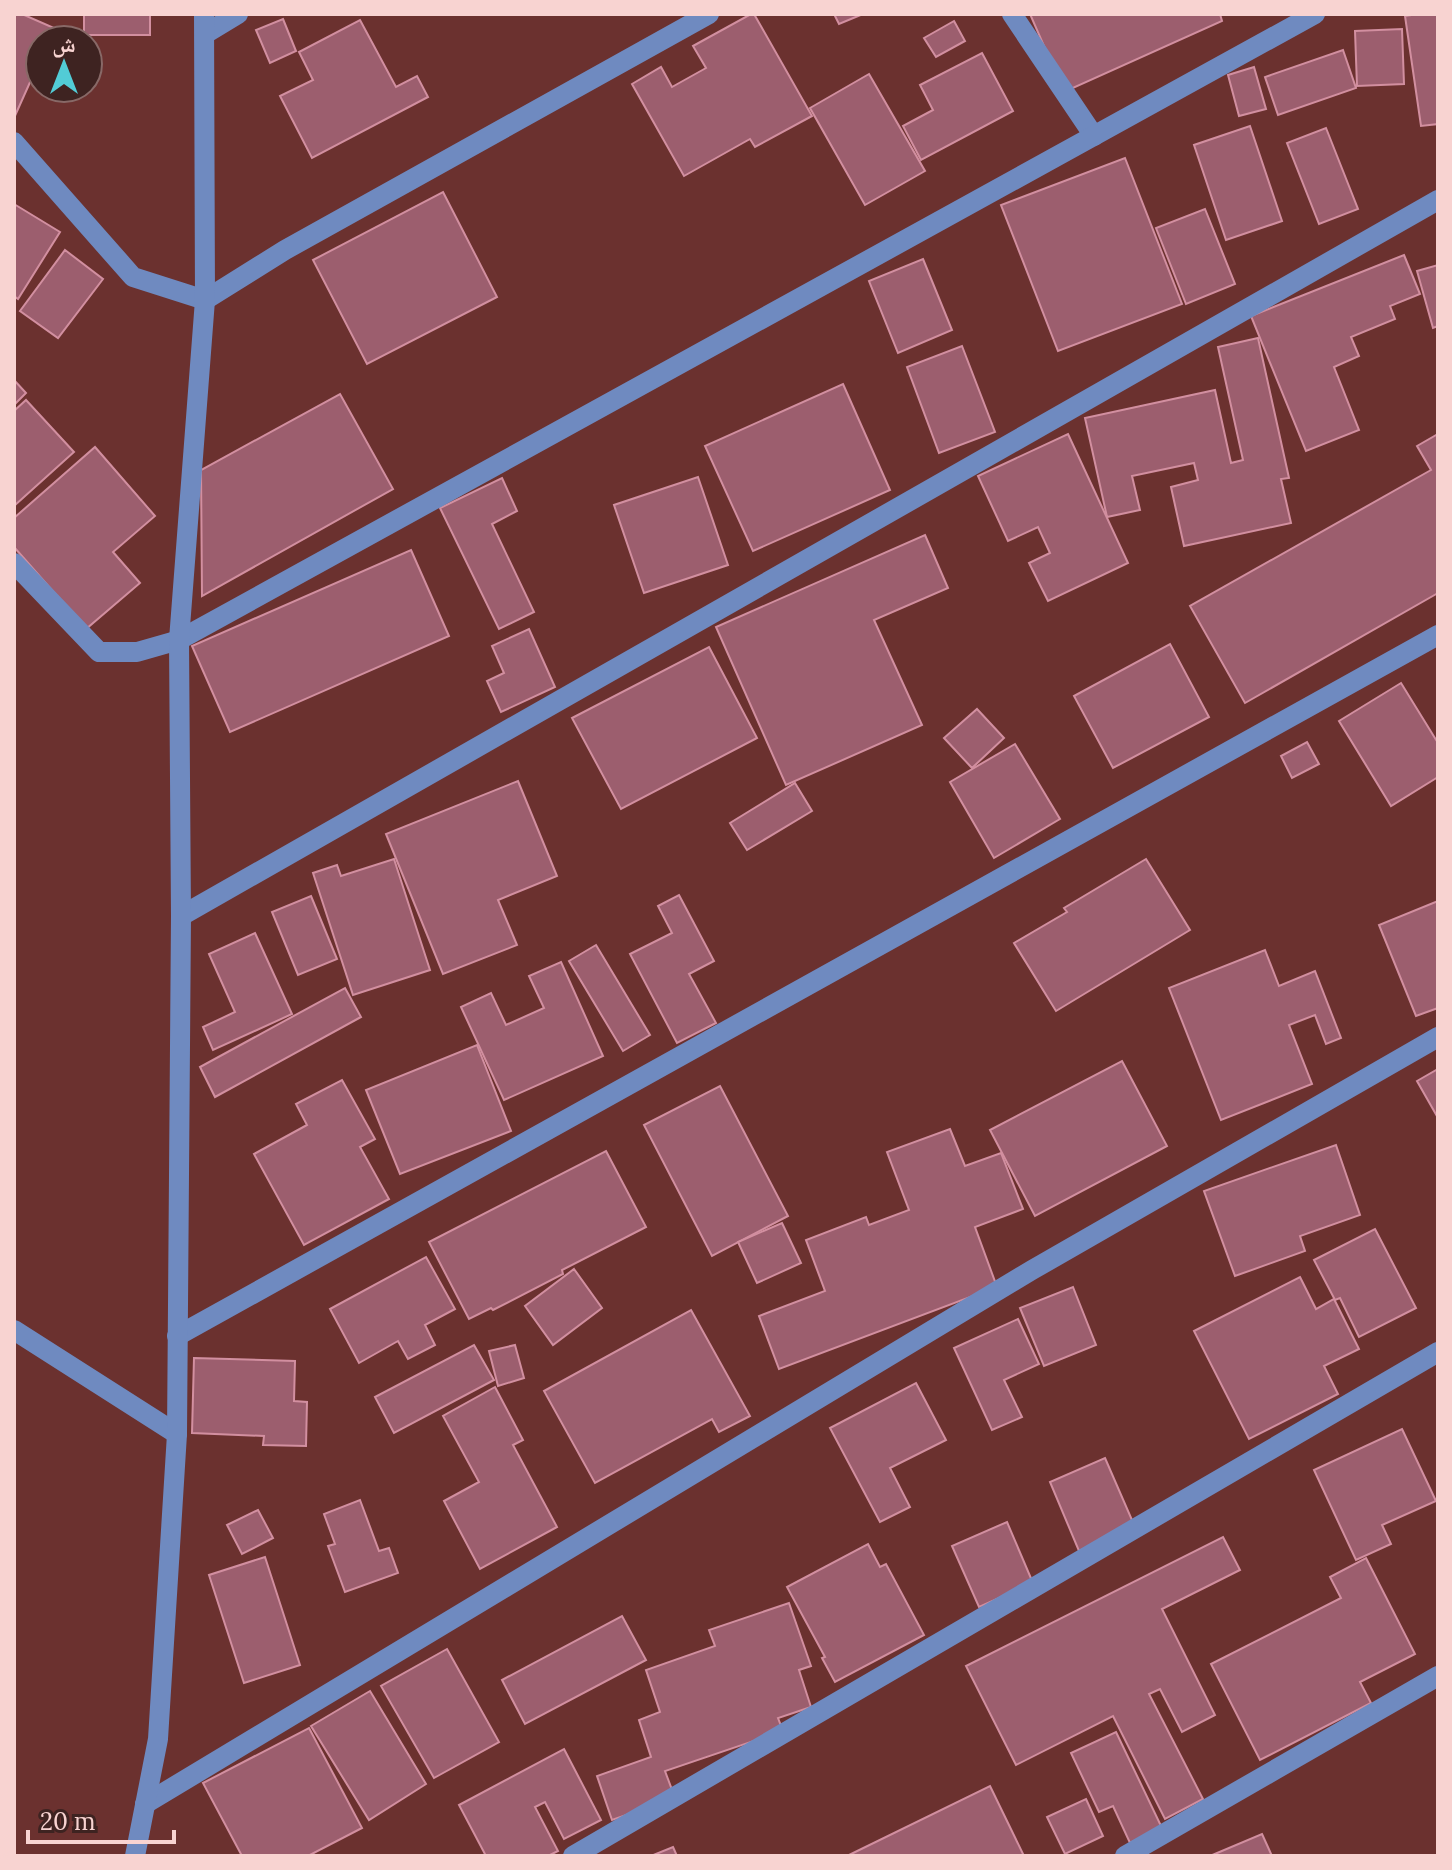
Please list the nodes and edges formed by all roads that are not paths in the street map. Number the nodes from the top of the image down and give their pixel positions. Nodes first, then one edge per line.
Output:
1 (238, 14) edge
2 (709, 14) edge
3 (1012, 14) edge
4 (1315, 14) edge
5 (204, 24) edge
6 (1094, 136) junction
7 (14, 142) edge
8 (1438, 200) edge
9 (205, 300) junction
10 (14, 563) edge
11 (1438, 635) edge
12 (179, 640) junction
13 (181, 916) junction
14 (1438, 1037) edge
15 (14, 1330) edge
16 (177, 1336) junction
17 (1438, 1352) edge
18 (177, 1434) junction
19 (1438, 1676) edge
20 (145, 1804) junction
21 (135, 1856) edge
22 (573, 1856) edge
23 (1125, 1856) edge

1 - 5 street
2 - 9 street
3 - 6 street
4 - 6 street
5 - 9 street
6 - 12 street
7 - 9 street
8 - 13 street
9 - 12 street
10 - 12 street
11 - 16 street
12 - 13 street
13 - 16 street
14 - 20 street
15 - 18 street
16 - 18 street
17 - 22 street
18 - 20 street
19 - 23 street
20 - 21 street

